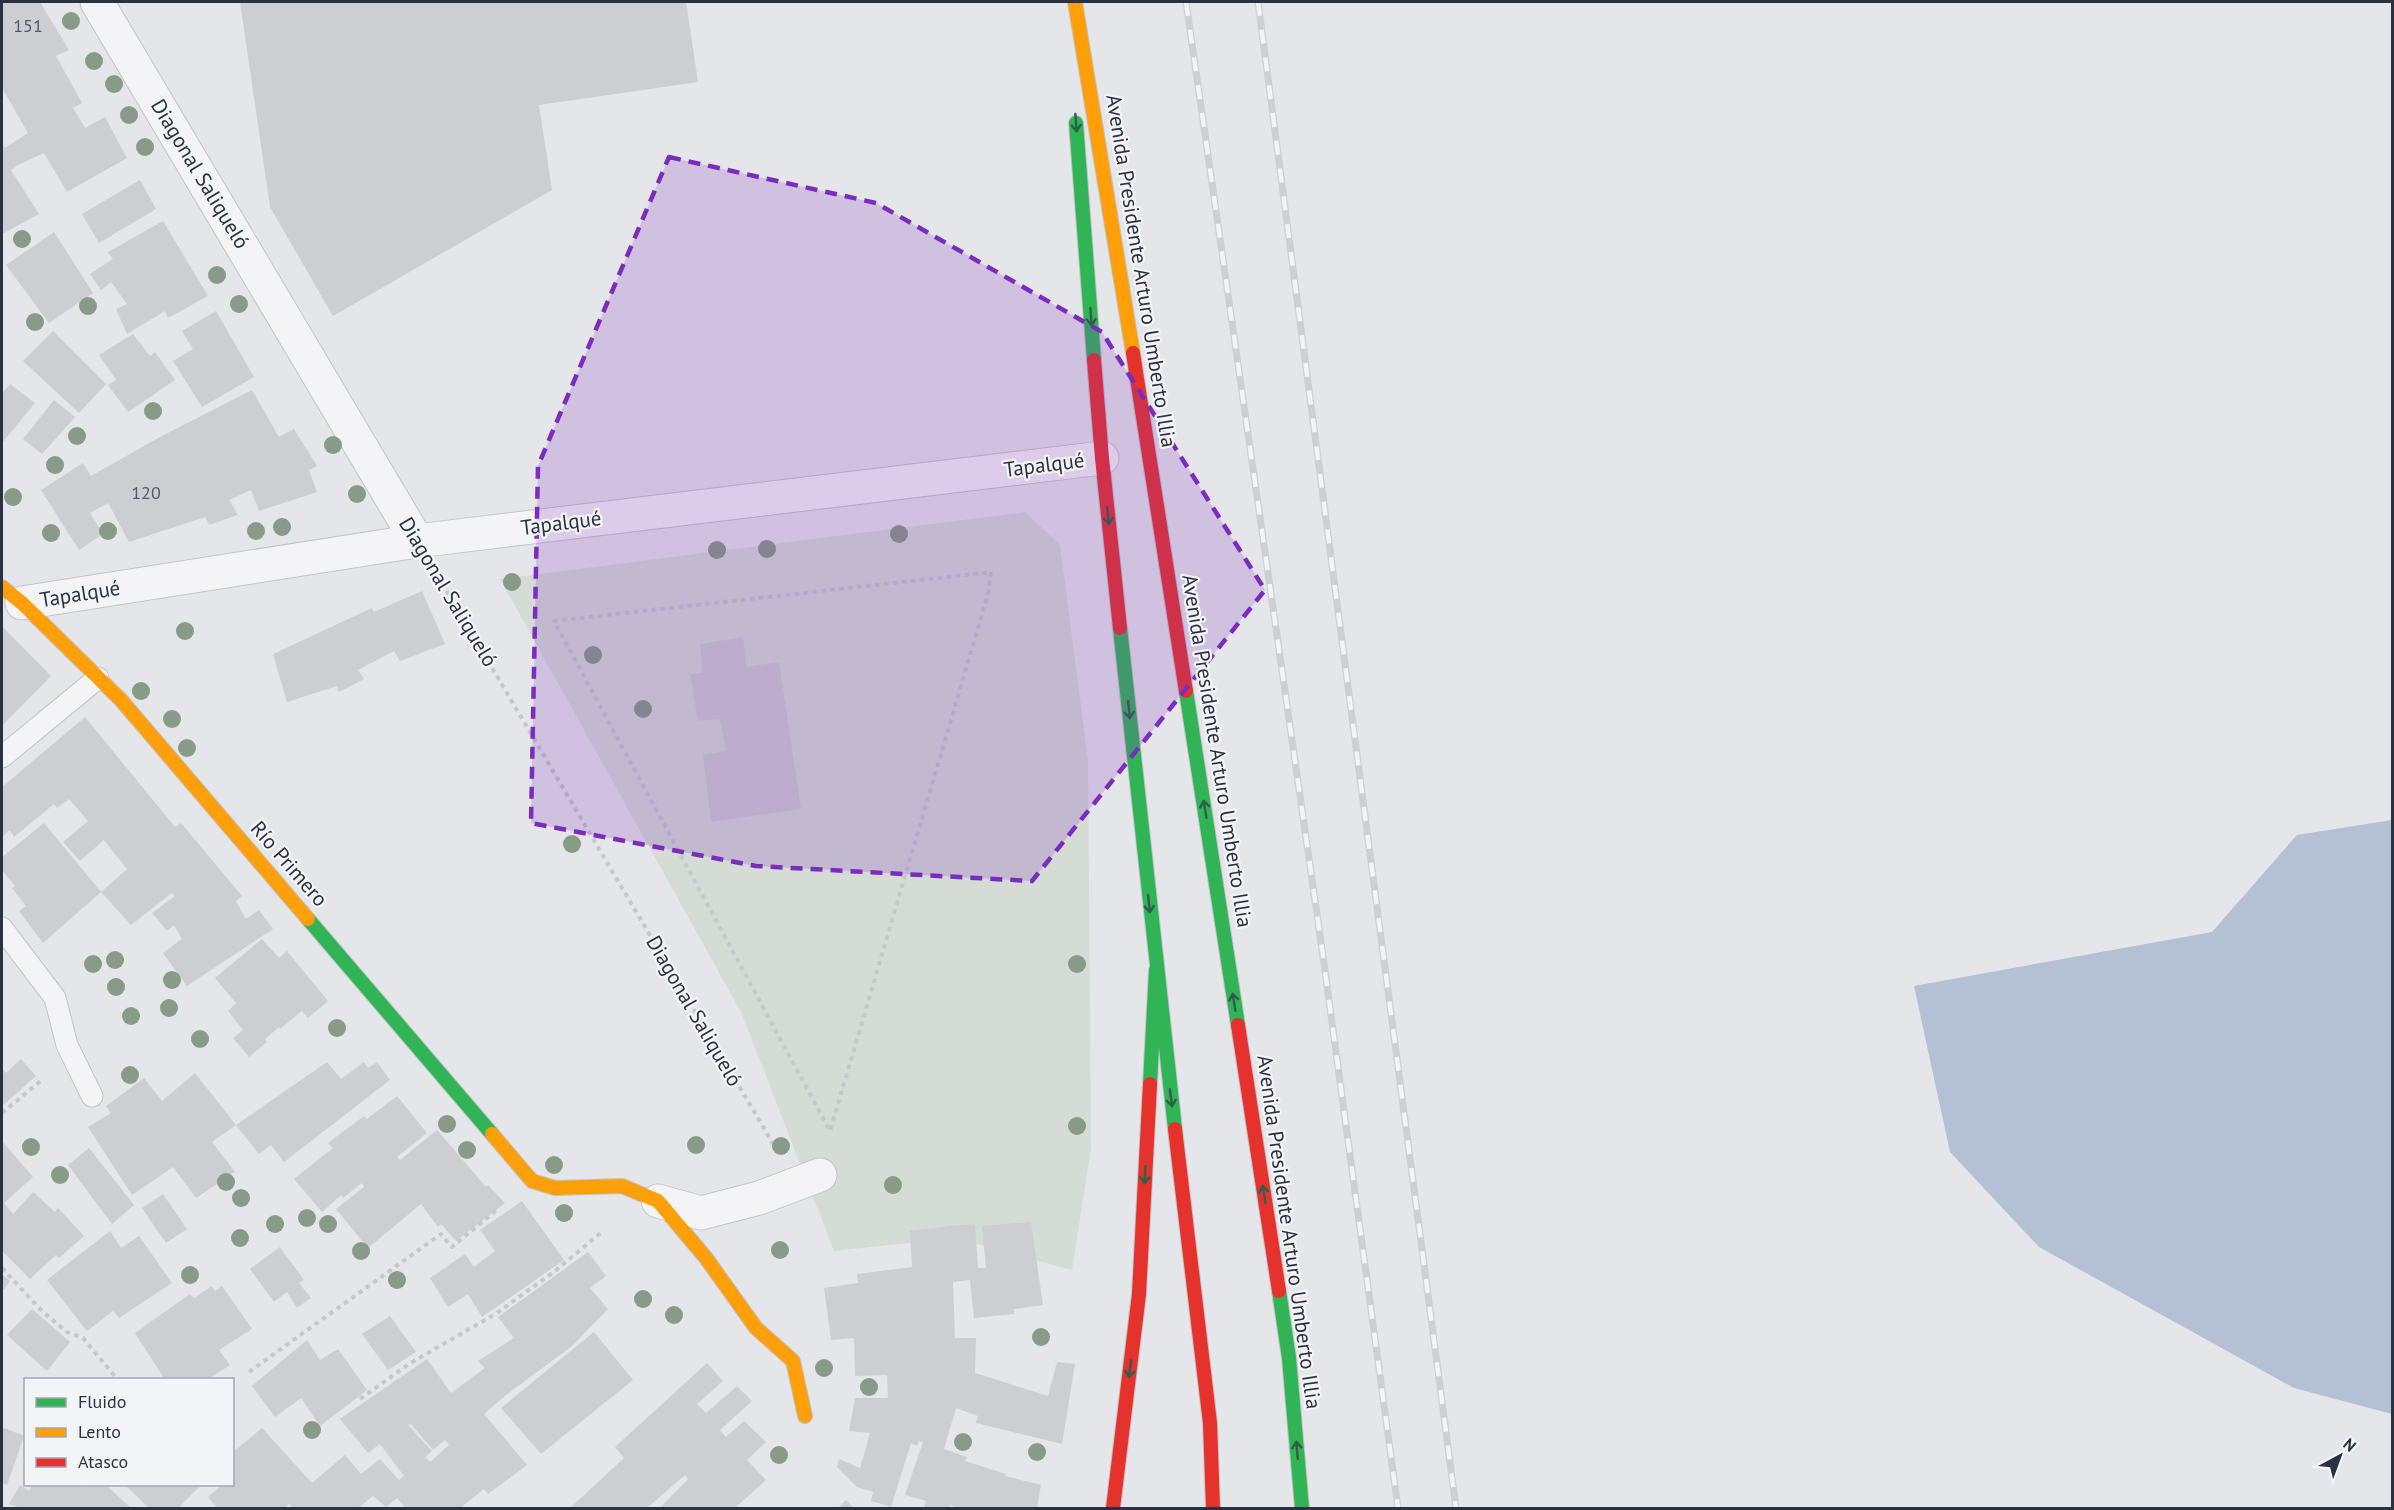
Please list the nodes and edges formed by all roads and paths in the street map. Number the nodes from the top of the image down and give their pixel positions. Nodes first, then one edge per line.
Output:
1 (98, 2) edge
2 (1066, 2) edge
3 (1075, 2) edge
4 (1072, 71) dead end
5 (1075, 106) dead end
6 (1102, 458) junction
7 (417, 541) junction
8 (991, 573) joint
9 (12, 595) edge
10 (98, 678) junction
11 (2, 758) edge
12 (2, 928) edge
13 (1156, 970) junction
14 (72, 1056) junction
15 (92, 1096) dead end
16 (2, 1113) edge
17 (532, 1180) junction
18 (806, 1181) joint
19 (652, 1198) junction
20 (2, 1268) edge
21 (249, 1372) dead end
22 (116, 1378) edge
23 (360, 1399) dead end
24 (806, 1416) dead end
25 (1113, 1509) edge
26 (1213, 1509) edge
27 (1302, 1509) edge

1 - 7 street, Diagonal Saliqueló
2 - 4 main road
27 -> 3 main road, Avenida Presidente Arturo Umberto Illia
5 -> 6 main road, Avenida Presidente Arturo Umberto Illia
6 - 7 street, Tapalqué
6 -> 13 main road, Avenida Presidente Arturo Umberto Illia
7 - 9 street, Tapalqué
7 - 18 path, Diagonal Saliqueló
8 - 8 path
9 - 10 main road, Río Primero
10 - 11 lane
10 - 17 main road, Río Primero
12 - 14 lane
13 -> 25 main road
13 -> 26 main road, Avenida Presidente Arturo Umberto Illia
14 - 15 lane
14 - 16 path
17 - 19 main road
17 - 21 path
18 - 19 street
19 - 23 path
19 - 24 main road
20 - 22 path

